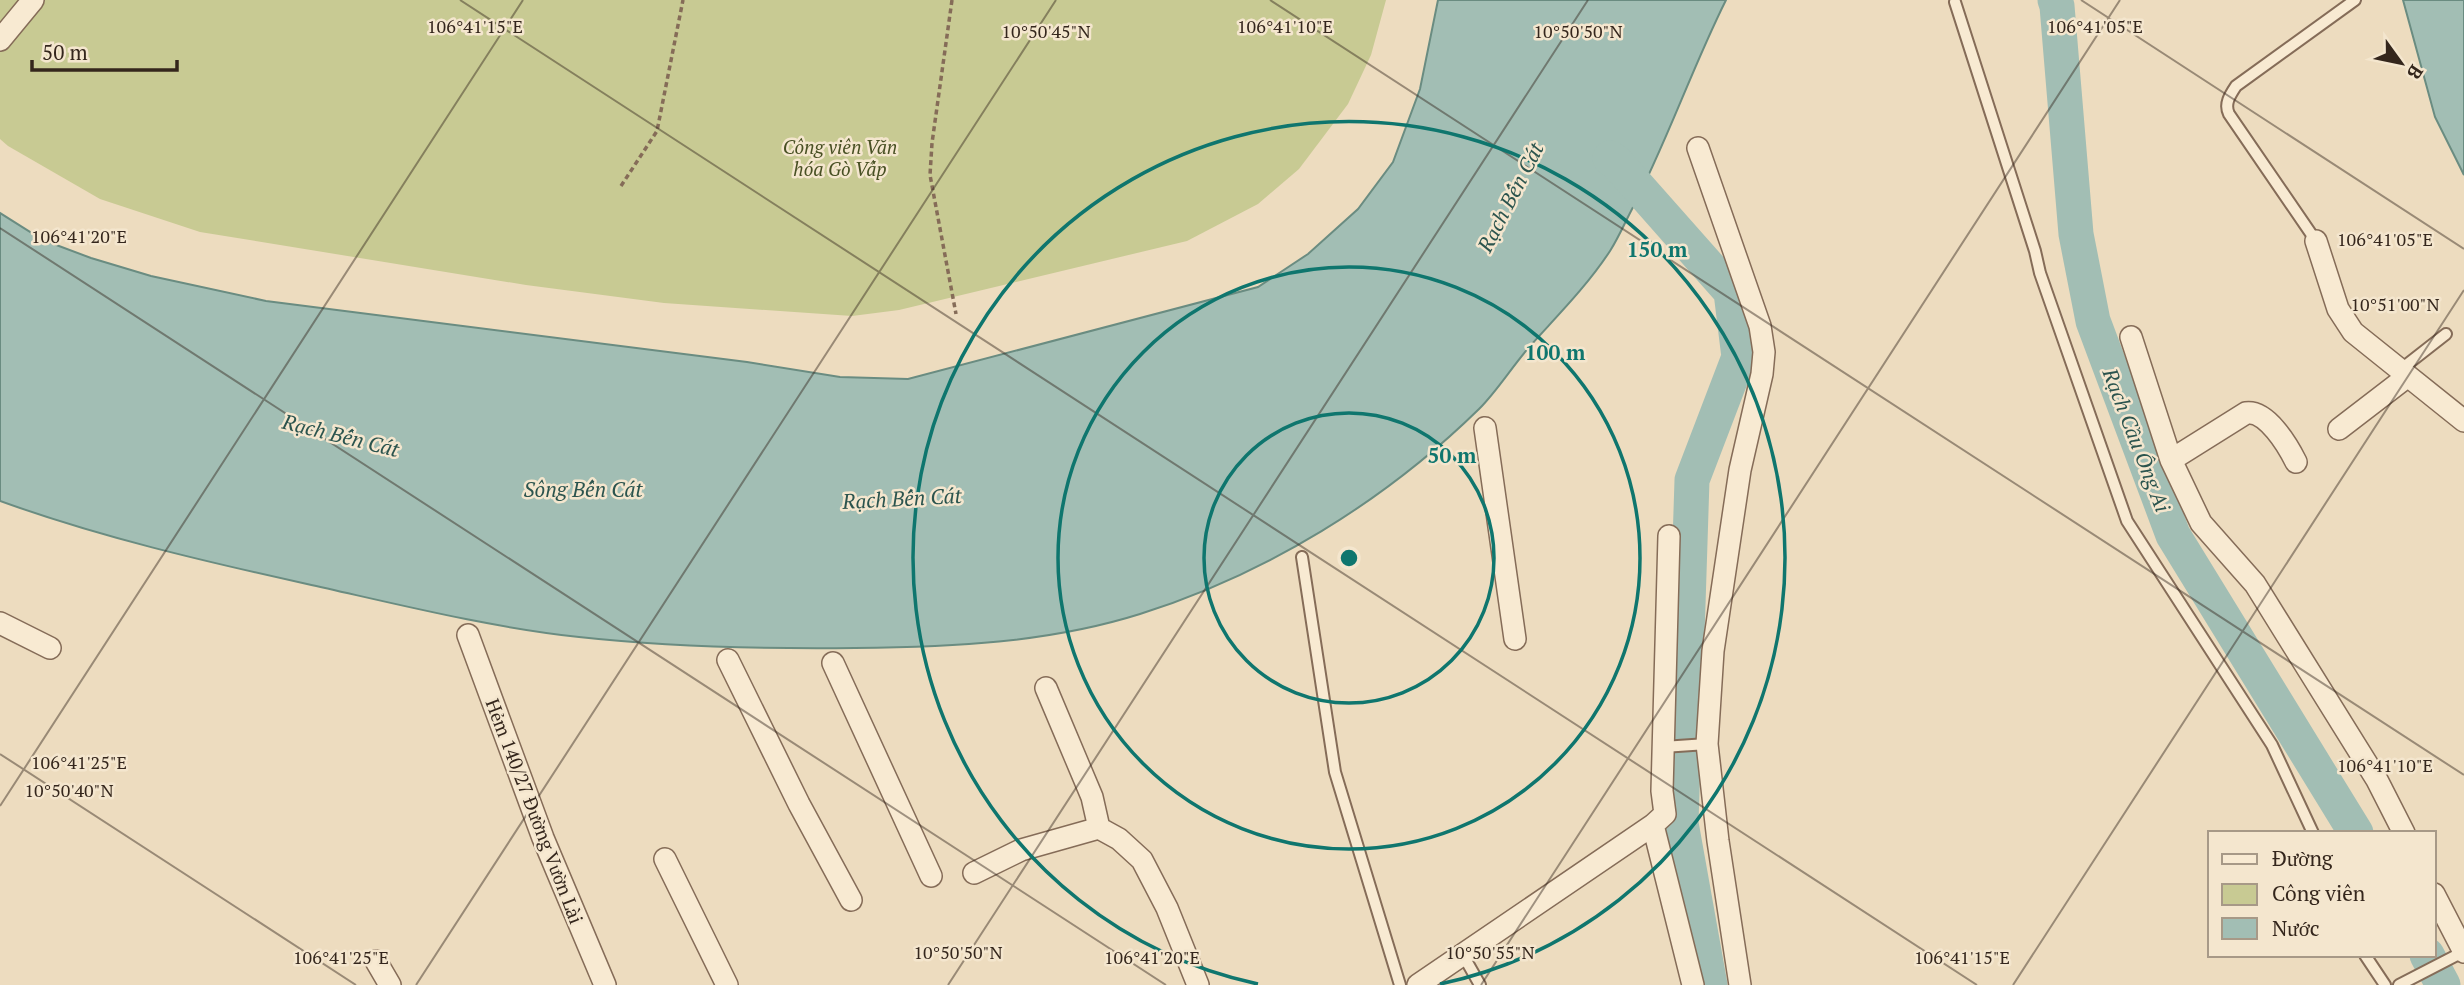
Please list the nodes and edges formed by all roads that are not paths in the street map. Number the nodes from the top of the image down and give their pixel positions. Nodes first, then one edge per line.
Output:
1 (33, 0) edge
2 (2355, 0) edge
3 (1955, 2) dead end
4 (0, 40) edge
5 (1698, 148) dead end
6 (2316, 241) joint
7 (2446, 334) dead end
8 (2132, 338) dead end
9 (2404, 373) junction
10 (2464, 421) edge
11 (1485, 428) dead end
12 (2339, 429) dead end
13 (2171, 460) junction
14 (2296, 462) dead end
15 (1669, 536) dead end
16 (1301, 557) dead end
17 (0, 623) edge
18 (468, 635) dead end
19 (1515, 639) dead end
20 (50, 648) dead end
21 (728, 660) dead end
22 (833, 663) dead end
23 (1046, 688) dead end
24 (1704, 744) junction
25 (1668, 747) junction
26 (1653, 825) junction
27 (1100, 828) junction
28 (2312, 831) edge
29 (2403, 831) edge
30 (665, 859) dead end
31 (974, 873) dead end
32 (931, 876) dead end
33 (2436, 899) edge
34 (851, 901) dead end
35 (1463, 955) junction
36 (2458, 955) edge
37 (2366, 957) edge
38 (376, 961) dead end
39 (2402, 984) edge
40 (390, 985) edge
41 (605, 985) edge
42 (727, 985) edge
43 (1198, 985) edge
44 (1400, 985) edge
45 (1418, 985) edge
46 (1480, 985) edge
47 (1693, 985) edge
48 (1740, 985) edge
49 (2385, 985) edge

1 - 4 street
2 - 6 lane
3 - 28 lane
5 - 24 street
6 - 9 street
7 - 9 lane
8 - 13 street
9 - 10 street
9 - 12 street
11 - 19 street
13 - 14 street
13 - 29 street
15 - 25 street
16 - 44 lane
17 - 20 street
18 - 41 street, Hẻm 140/27 Đường Vườn Lài
21 - 34 street
22 - 32 street
23 - 27 street
24 - 25 lane
24 - 48 street
25 - 26 street
26 - 35 street
26 - 47 street
27 - 31 street
27 - 43 street
30 - 42 street
33 - 36 street
35 - 45 street
35 - 46 lane
36 - 39 lane
37 - 49 lane
38 - 40 street

